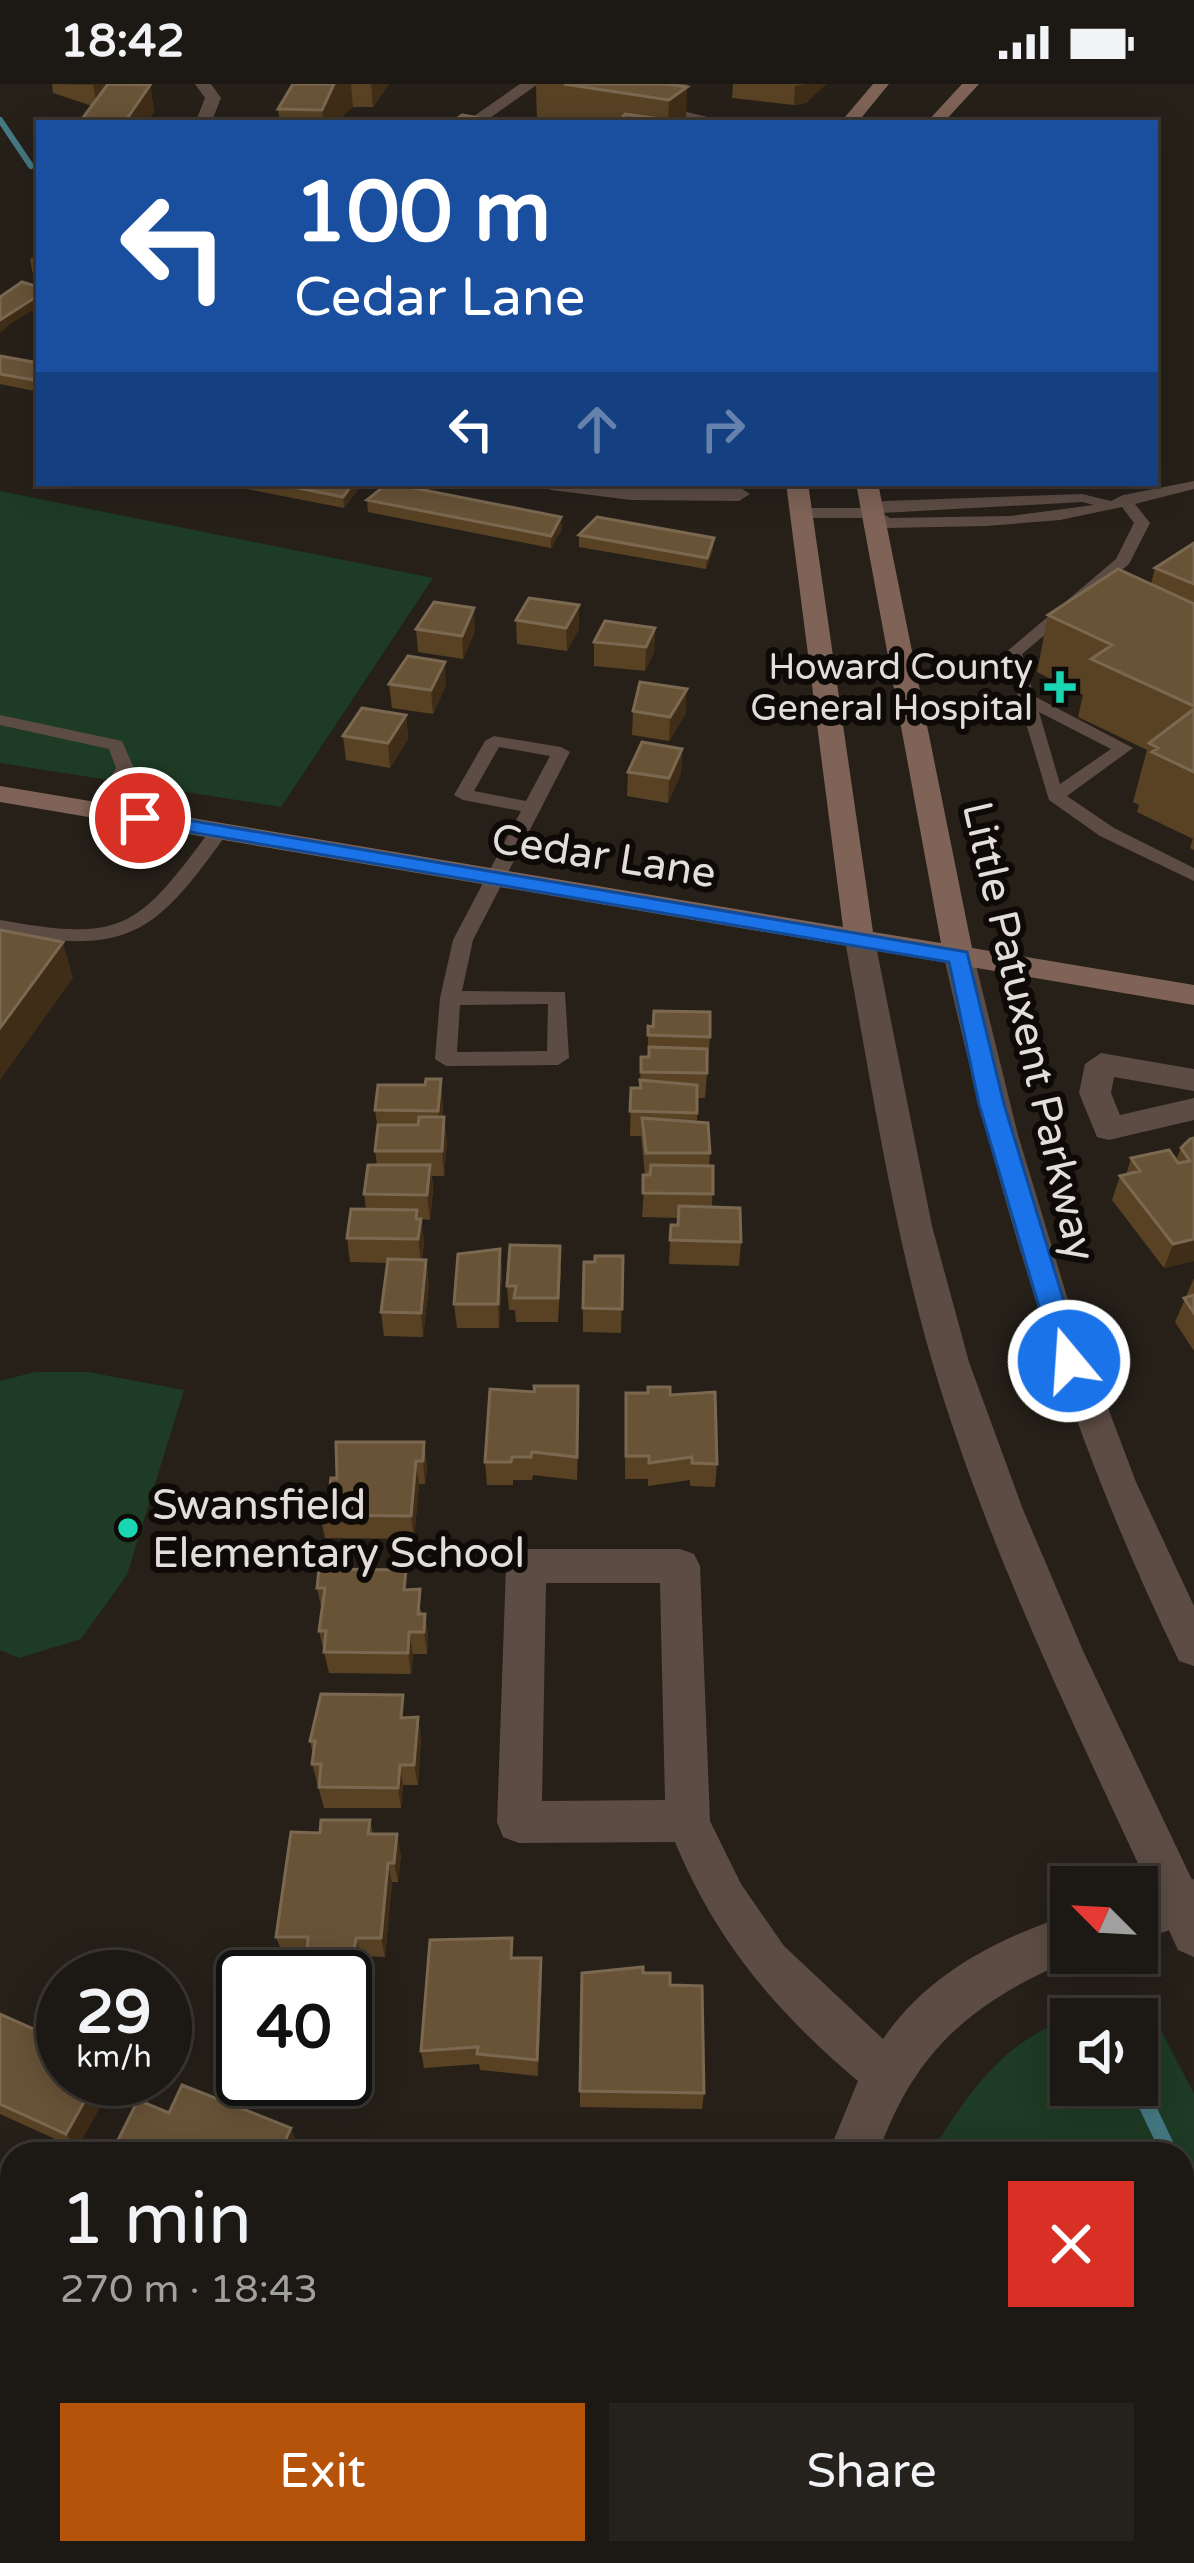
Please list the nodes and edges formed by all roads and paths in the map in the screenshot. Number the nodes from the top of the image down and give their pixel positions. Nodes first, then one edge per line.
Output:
1 (203, 84) edge
2 (880, 84) edge
3 (971, 84) edge
4 (528, 85) edge
5 (550, 90) dead end
6 (642, 105) edge
7 (204, 120) edge
8 (476, 120) edge
9 (708, 120) edge
10 (850, 120) edge
11 (937, 120) edge
12 (1194, 485) edge
13 (572, 486) edge
14 (798, 486) edge
15 (868, 486) edge
16 (740, 494) dead end
17 (1114, 501) junction
18 (802, 513) junction
19 (872, 513) junction
20 (1026, 699) junction
21 (0, 720) edge
22 (0, 794) edge
23 (1055, 796) junction
24 (532, 807) junction
25 (100, 811) junction
26 (219, 832) junction
27 (1194, 875) edge
28 (494, 880) junction
29 (0, 926) edge
30 (860, 941) junction
31 (959, 957) junction
32 (1194, 995) edge
33 (450, 998) junction
34 (1194, 1080) edge
35 (1194, 1109) edge
36 (1194, 1648) edge
37 (688, 1821) junction
38 (1176, 1914) edge
39 (1050, 1942) edge
40 (886, 2073) junction
41 (858, 2142) edge

1 - 7 street
2 - 10 main road
3 - 11 main road
4 - 5 lane
4 - 8 street
6 - 9 lane
12 - 17 lane
13 - 16 street
14 - 18 main road
15 - 19 main road, Little Patuxent Parkway
17 - 19 lane
17 - 20 lane
18 - 19 lane
18 - 30 main road
19 - 31 main road, Little Patuxent Parkway
20 - 23 lane
20 - 23 lane
21 - 25 lane
22 - 25 main road, Cedar Lane
23 - 27 lane
24 - 24 lane
24 - 28 lane
25 - 26 main road, Cedar Lane
26 - 28 main road, Cedar Lane
26 - 29 lane
28 - 30 main road, Cedar Lane
28 - 33 lane
30 - 31 main road, Cedar Lane
30 - 38 street
31 - 32 main road, Cedar Lane
31 - 36 street, Little Patuxent Parkway
33 - 33 lane
34 - 35 street
37 - 37 street
37 - 40 street
39 - 40 street
40 - 41 street

